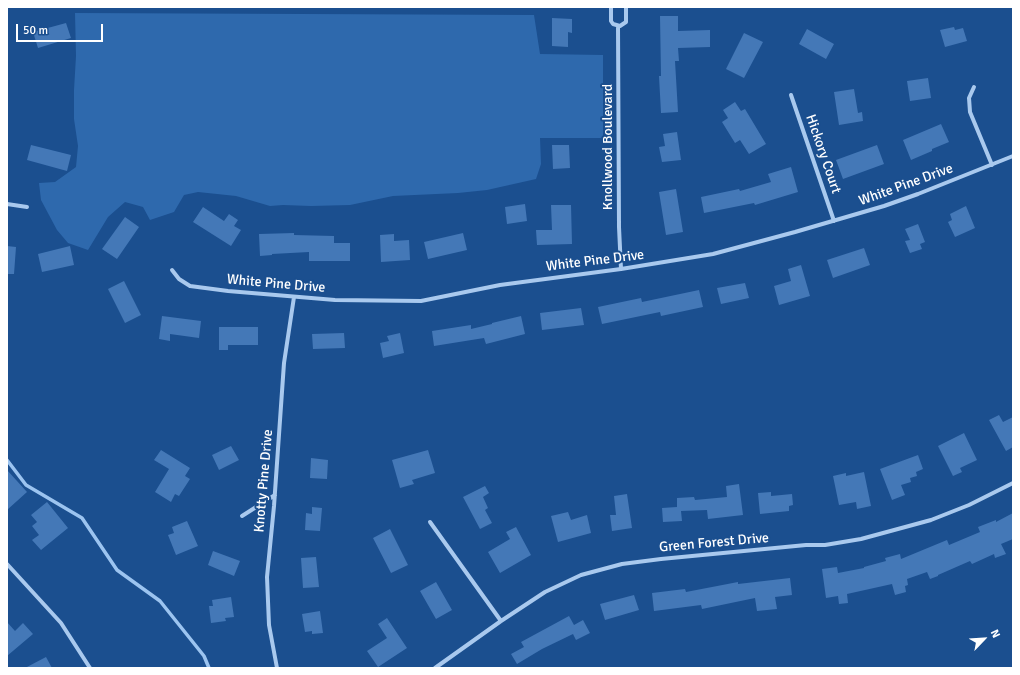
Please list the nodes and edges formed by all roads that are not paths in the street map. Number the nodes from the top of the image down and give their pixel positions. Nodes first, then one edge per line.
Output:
1 (611, 7) edge
2 (626, 7) edge
3 (618, 26) junction
4 (974, 87) dead end
5 (791, 94) dead end
6 (1013, 156) edge
7 (992, 165) junction
8 (7, 204) edge
9 (27, 207) dead end
10 (834, 221) junction
11 (621, 269) junction
12 (172, 270) dead end
13 (294, 297) junction
14 (1013, 483) edge
15 (275, 495) junction
16 (242, 516) dead end
17 (430, 522) dead end
18 (7, 564) edge
19 (501, 621) junction
20 (90, 668) edge
21 (277, 668) edge
22 (435, 668) edge

1 - 3 street, Knollwood Boulevard
2 - 3 street, Knollwood Boulevard
3 - 11 street, Knollwood Boulevard
4 - 7 street
5 - 10 street, Hickory Court
6 - 7 street, White Pine Drive
7 - 10 street, White Pine Drive
8 - 9 street
10 - 11 street, White Pine Drive
11 - 13 street, White Pine Drive
12 - 13 street, White Pine Drive
13 - 15 street, Knotty Pine Drive
14 - 19 street, Green Forest Drive
15 - 16 street
15 - 21 street, Knotty Pine Drive
17 - 19 street
18 - 20 street
19 - 22 street, Green Forest Drive

